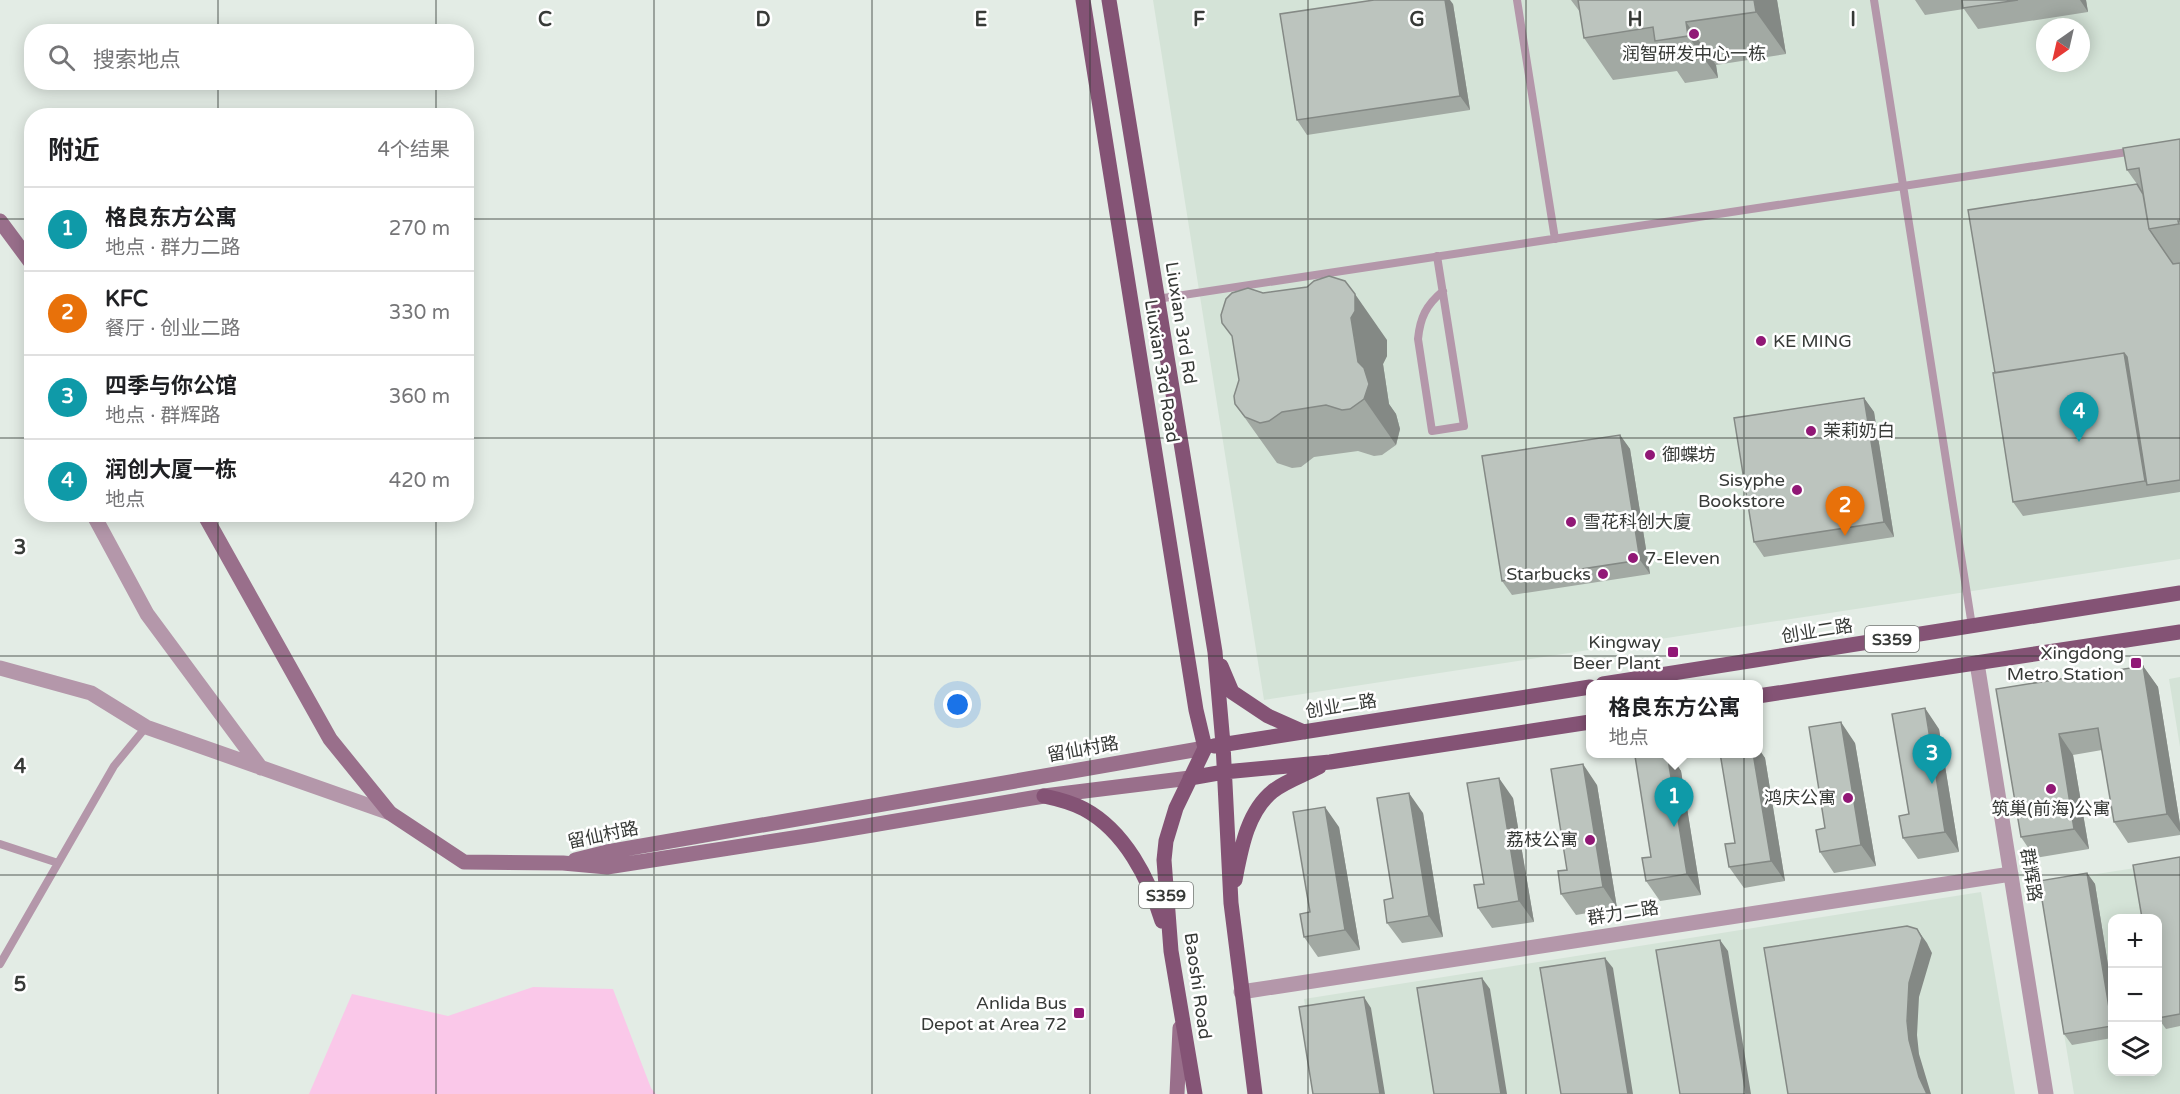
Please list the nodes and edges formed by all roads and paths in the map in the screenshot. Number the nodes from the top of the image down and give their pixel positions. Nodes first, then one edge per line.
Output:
1 (1083, 0) edge
2 (1109, 0) edge
3 (1517, 0) edge
4 (1874, 0) edge
5 (2145, 149) edge
6 (1903, 186) junction
7 (0, 221) edge
8 (1555, 239) junction
9 (24, 253) edge
10 (1437, 256) junction
11 (1443, 291) junction
12 (1157, 299) junction
13 (97, 522) edge
14 (208, 522) edge
15 (2180, 593) edge
16 (1972, 626) junction
17 (2180, 632) edge
18 (1215, 652) junction
19 (1977, 663) junction
20 (0, 668) edge
21 (1628, 680) edge
22 (1586, 688) edge
23 (1763, 695) edge
24 (1586, 723) edge
25 (146, 727) junction
26 (1304, 732) junction
27 (1223, 744) junction
28 (1206, 748) junction
29 (1330, 762) junction
30 (261, 768) junction
31 (1224, 772) junction
32 (1190, 778) junction
33 (1044, 795) junction
34 (390, 813) junction
35 (0, 844) edge
36 (58, 863) junction
37 (563, 863) junction
38 (2011, 873) junction
39 (1231, 903) junction
40 (1171, 951) junction
41 (0, 964) edge
42 (1241, 992) junction
43 (1181, 1016) junction
44 (1245, 1019) junction
45 (1177, 1094) edge
46 (1195, 1094) edge
47 (1255, 1094) edge
48 (1262, 1094) edge
49 (2046, 1094) edge

1 - 28 main road, Liuxian 3rd Road
2 - 12 main road, Liuxian 3rd Rd
3 - 8 lane
4 - 6 lane
5 - 6 lane
6 - 8 lane
6 - 16 lane
7 - 9 street
8 - 10 lane
10 - 11 lane
10 - 12 lane
11 - 11 lane
12 - 18 main road, Liuxian 3rd Rd
13 - 30 street
14 - 34 street
15 - 16 main road, 创业二路 / S359
16 - 21 main road, 创业二路 / S359
17 - 19 main road, S359
18 - 26 main road
18 - 27 main road
19 - 23 main road, S359
19 - 38 street, 群辉路
20 - 25 street
22 - 26 main road, 创业二路
24 - 29 main road
25 - 30 street
25 - 36 lane
26 - 27 main road, 创业二路
27 - 28 main road, 创业二路
27 - 31 main road
28 - 32 main road, Baoshi Road / S359
28 - 37 street, 留仙村路
29 - 31 main road
29 - 39 main road
30 - 34 street
31 - 32 main road
31 - 39 main road
32 - 33 street, 留仙村路
32 - 40 main road, Baoshi Road / S359
33 - 37 street, 留仙村路
33 - 40 main road
34 - 37 street
35 - 36 lane
36 - 41 lane
38 - 42 street, 群力二路
38 - 49 street, 群辉路
39 - 42 main road
40 - 43 main road, Baoshi Road / S359
42 - 44 main road
43 - 45 street
43 - 46 main road, Baoshi Road / S359
44 - 47 main road
44 - 48 street

